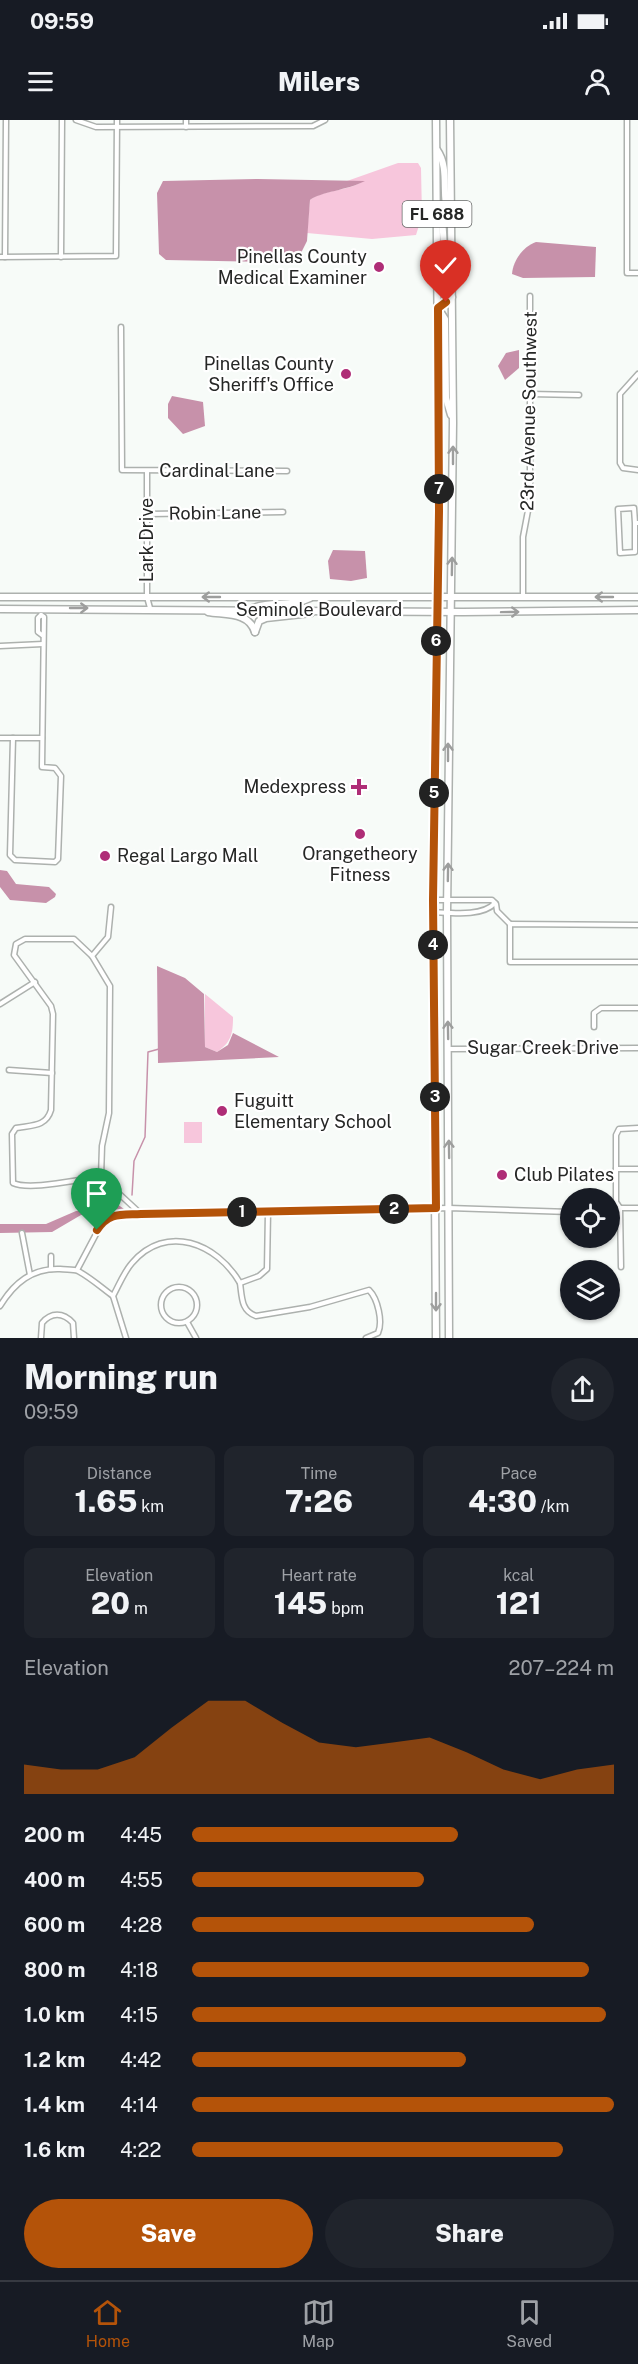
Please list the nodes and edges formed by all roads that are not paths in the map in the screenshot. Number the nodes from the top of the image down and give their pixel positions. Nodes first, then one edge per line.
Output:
1 (6, 120) edge
2 (62, 120) edge
3 (76, 120) edge
4 (117, 120) edge
5 (186, 120) edge
6 (436, 120) edge
7 (450, 120) edge
8 (627, 120) edge
9 (324, 121) edge
10 (117, 127) junction
11 (186, 127) junction
12 (436, 148) junction
13 (3, 156) edge
14 (437, 202) junction
15 (451, 222) junction
16 (2, 257) edge
17 (61, 257) junction
18 (638, 273) edge
19 (452, 275) junction
20 (530, 296) dead end
21 (452, 297) junction
22 (438, 308) junction
23 (121, 327) dead end
24 (638, 374) edge
25 (530, 394) junction
26 (579, 395) dead end
27 (453, 423) junction
28 (638, 470) edge
29 (287, 471) dead end
30 (147, 472) junction
31 (283, 512) dead end
32 (147, 514) junction
33 (637, 523) edge
34 (0, 597) edge
35 (147, 597) junction
36 (312, 597) junction
37 (437, 597) junction
38 (638, 597) edge
39 (452, 598) junction
40 (523, 598) junction
41 (150, 608) junction
42 (0, 609) edge
43 (181, 609) junction
44 (250, 609) junction
45 (339, 610) junction
46 (638, 610) edge
47 (41, 612) junction
48 (437, 612) junction
49 (451, 612) junction
50 (44, 628) junction
51 (38, 629) junction
52 (42, 635) junction
53 (43, 644) junction
54 (0, 646) edge
55 (0, 738) edge
56 (12, 738) junction
57 (42, 738) junction
58 (433, 900) junction
59 (447, 901) junction
60 (495, 903) junction
61 (111, 907) dead end
62 (433, 912) junction
63 (447, 913) junction
64 (510, 924) junction
65 (638, 925) edge
66 (92, 956) junction
67 (638, 962) edge
68 (35, 982) junction
69 (0, 1004) edge
70 (638, 1008) edge
71 (594, 1027) dead end
72 (638, 1048) edge
73 (448, 1049) junction
74 (9, 1070) dead end
75 (52, 1073) junction
76 (638, 1128) edge
77 (616, 1169) junction
78 (638, 1169) edge
79 (100, 1177) junction
80 (616, 1188) edge
81 (436, 1208) junction
82 (449, 1208) junction
83 (620, 1208) joint
84 (638, 1208) edge
85 (268, 1212) junction
86 (560, 1212) edge
87 (141, 1214) junction
88 (22, 1233) dead end
89 (51, 1256) dead end
90 (621, 1267) dead end
91 (51, 1269) junction
92 (76, 1270) junction
93 (30, 1275) junction
94 (240, 1283) junction
95 (113, 1296) junction
96 (0, 1306) edge
97 (187, 1322) junction
98 (40, 1338) edge
99 (74, 1338) edge
100 (126, 1338) edge
101 (196, 1338) edge
102 (366, 1338) edge
103 (436, 1338) edge
104 (449, 1338) edge

1 - 13 street
2 - 17 street
3 - 10 street
4 - 10 street
5 - 11 street
6 - 12 main road, FL 688
7 - 15 main road, FL 688
8 - 18 street
9 - 11 street
10 - 11 street
10 - 17 street
12 - 14 main road, FL 688
12 - 15 main road
13 - 16 street
14 - 19 main road
14 - 22 main road, FL 688
15 - 19 main road, FL 688
16 - 17 street
19 - 21 main road, FL 688
20 - 25 street, 23rd Avenue Southwest
21 - 22 main road
21 - 27 main road, FL 688
22 - 27 main road
22 - 37 main road, FL 688
23 - 30 street, Cardinal Lane
24 - 28 street
25 - 26 street
25 - 40 street, 23rd Avenue Southwest
39 -> 27 main road, FL 688
29 - 30 street, Cardinal Lane
30 - 32 street, Lark Drive
31 - 32 street, Robin Lane
32 - 35 street, Lark Drive
33 - 33 street
34 - 35 main road, Seminole Boulevard
36 -> 35 main road, Seminole Boulevard
35 - 41 street, Lark Drive
36 - 37 main road, Seminole Boulevard
36 - 44 main road
37 - 39 main road, Seminole Boulevard
37 - 48 main road, FL 688
38 -> 40 main road, Seminole Boulevard
39 - 40 main road, Seminole Boulevard
39 - 49 main road, FL 688
41 - 43 main road, Seminole Boulevard
47 -> 41 main road, Seminole Boulevard
42 - 47 main road, Seminole Boulevard
43 - 44 main road, Seminole Boulevard
43 - 45 main road
44 - 45 main road, Seminole Boulevard
45 - 48 main road, Seminole Boulevard
49 -> 46 main road, Seminole Boulevard
47 - 50 street
47 - 51 street
48 - 49 main road, Seminole Boulevard
48 - 58 main road, FL 688
59 -> 49 main road, FL 688
50 - 51 street
50 - 52 street
51 - 52 street
52 - 53 street
53 - 54 street
53 - 57 street
55 - 56 street
56 - 57 street
56 - 57 street
58 - 59 street
58 - 62 main road, FL 688
59 - 60 street
59 - 63 main road, FL 688
60 - 63 street
60 - 64 street
61 - 66 street
62 - 63 street
62 - 81 main road, FL 688
73 -> 63 main road, FL 688
64 - 65 street
64 - 67 street
66 - 68 street
66 - 79 street
68 - 69 street
68 - 75 street
70 - 71 street
72 - 73 street, Sugar Creek Drive
82 -> 73 main road, FL 688
74 - 75 street
75 - 79 street
76 - 77 street
77 - 78 street
77 - 80 street
79 - 87 street
81 - 82 street
81 - 85 street
81 -> 103 main road, FL 688
82 - 86 street
82 - 104 main road, FL 688
83 - 84 street
83 - 90 street
85 - 87 street
85 - 94 street
87 - 92 street
88 - 93 street
89 - 91 street
91 - 92 street
91 - 93 street
92 - 95 street
93 - 96 street
94 - 95 street
94 - 102 street
95 - 100 street
97 - 97 street
97 - 101 street
98 - 99 street

